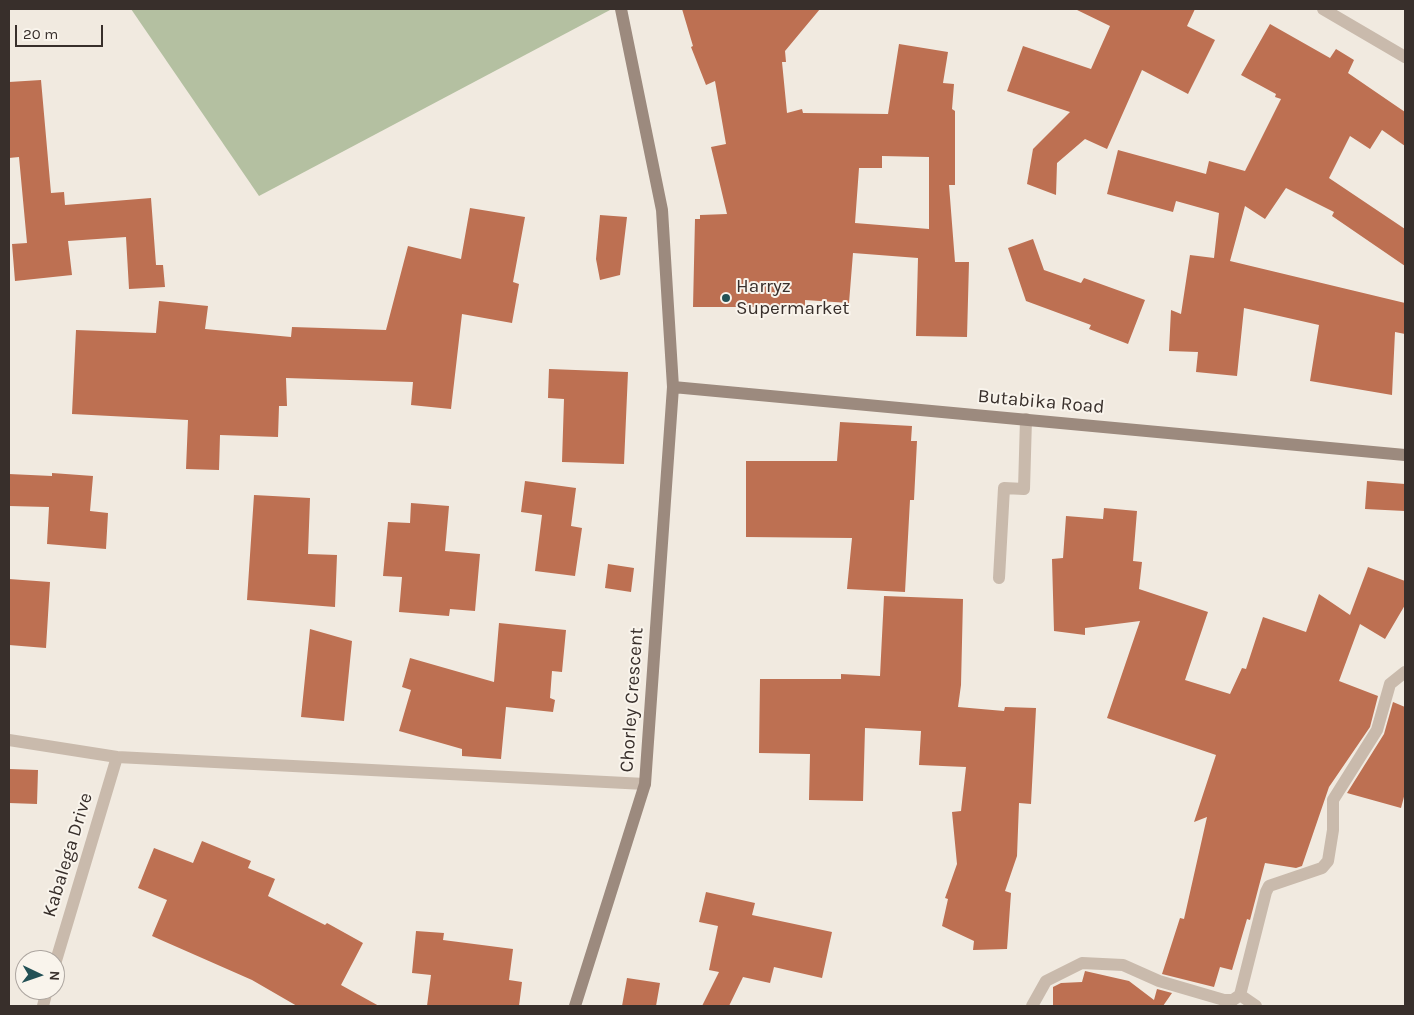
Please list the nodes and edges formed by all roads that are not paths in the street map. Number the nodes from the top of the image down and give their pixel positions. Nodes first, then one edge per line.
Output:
1 (621, 9) edge
2 (1323, 9) edge
3 (1405, 57) edge
4 (673, 387) junction
5 (1026, 420) junction
6 (1405, 455) edge
7 (999, 578) dead end
8 (1405, 672) edge
9 (9, 740) edge
10 (116, 757) junction
11 (645, 784) junction
12 (59, 950) edge
13 (1240, 995) junction
14 (574, 1006) edge
15 (1032, 1006) edge
16 (1256, 1006) edge

1 - 4 main road, Chorley Crescent
2 - 3 street
4 - 5 main road, Butabika Road
4 - 11 main road, Chorley Crescent
5 - 6 main road, Butabika Road
5 - 7 street
8 - 13 street
9 - 10 street
10 - 11 street
10 - 12 street, Kabalega Drive
11 - 14 main road, Chorley Crescent
13 - 15 street
13 - 16 street

